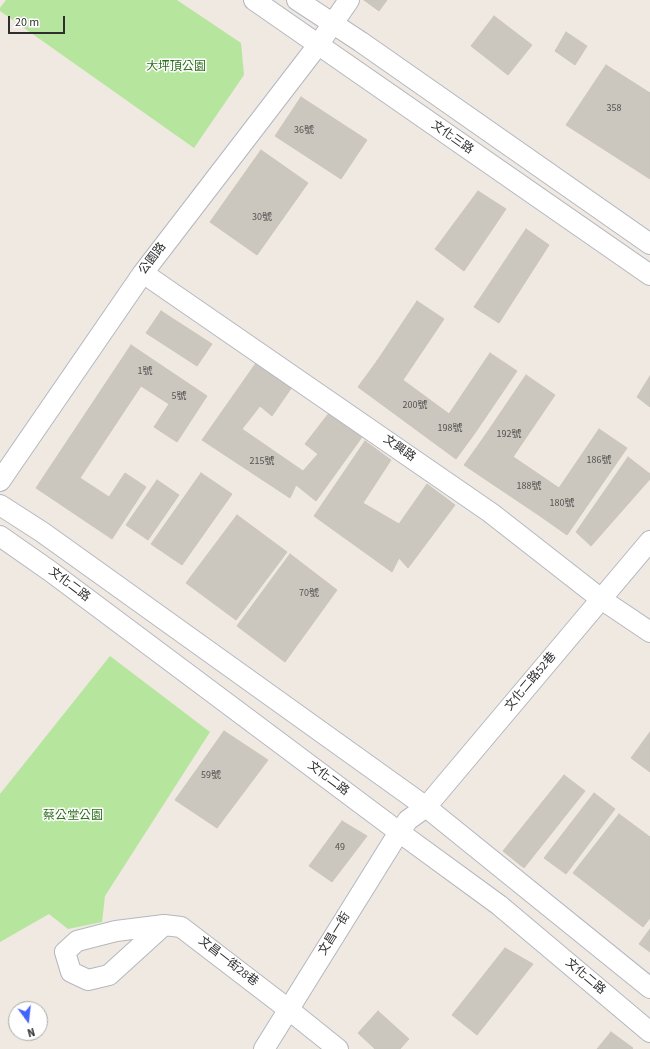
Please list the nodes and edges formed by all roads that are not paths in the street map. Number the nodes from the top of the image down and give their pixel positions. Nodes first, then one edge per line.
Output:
1 (254, 0) edge
2 (297, 0) edge
3 (349, 0) edge
4 (332, 24) junction
5 (318, 45) junction
6 (650, 244) edge
7 (143, 273) junction
8 (650, 275) edge
9 (0, 481) edge
10 (0, 505) edge
11 (0, 536) edge
12 (650, 541) edge
13 (601, 599) junction
14 (650, 632) edge
15 (426, 807) junction
16 (403, 826) junction
17 (164, 925) dead end
18 (650, 988) edge
19 (288, 1009) junction
20 (650, 1032) edge
21 (264, 1049) edge
22 (338, 1049) edge

1 - 5 street, 文化三路
2 - 4 street
3 - 4 street, 公園路
4 - 5 street, 公園路
4 - 6 street
5 - 7 street, 公園路
5 - 8 street, 文化三路
7 - 9 street, 公園路
7 - 13 street, 文興路
10 - 15 street
11 - 16 street, 文化二路
12 - 13 street, 文化二路52巷
13 - 14 street, 文興路
13 - 15 street, 文化二路52巷
15 - 16 street, 文化二路52巷
15 - 18 street
16 - 19 street, 文昌一街
16 - 20 street, 文化二路
17 - 19 street, 文昌一街28巷
19 - 21 street, 文昌一街
19 - 22 street, 文昌一街28巷

